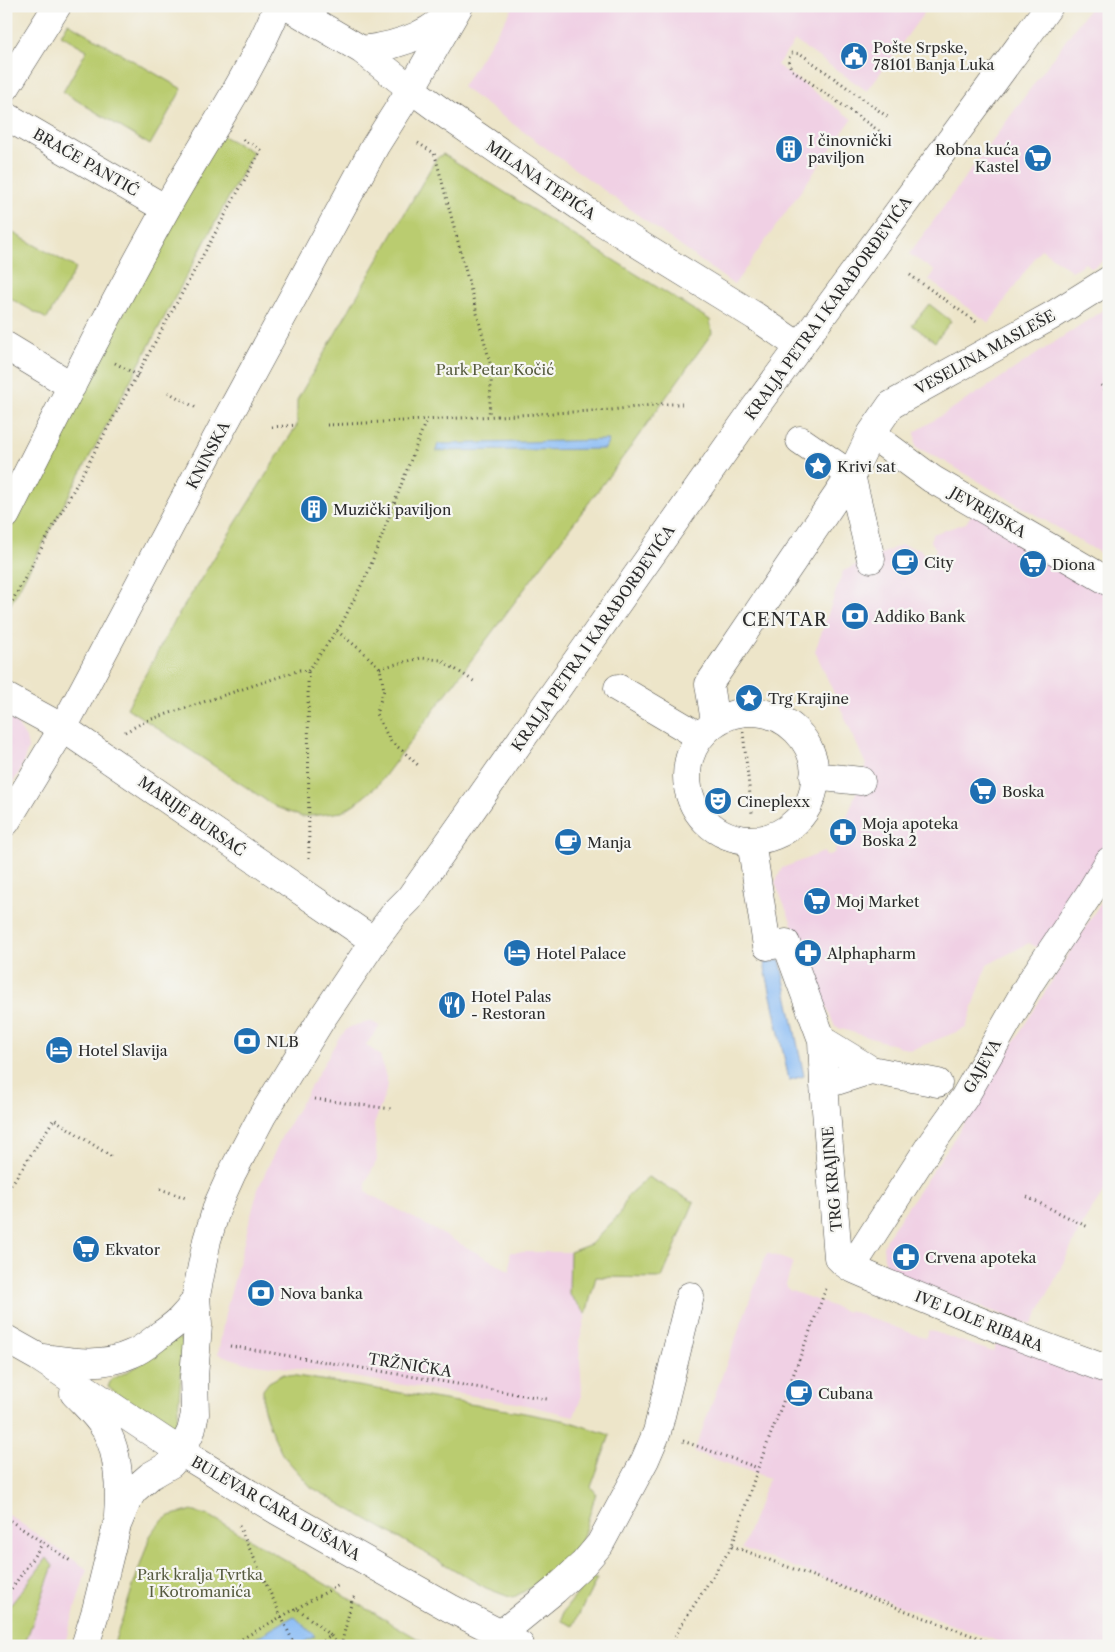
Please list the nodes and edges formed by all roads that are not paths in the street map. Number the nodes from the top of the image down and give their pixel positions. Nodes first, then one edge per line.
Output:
1 (56, 6) edge
2 (278, 6) edge
3 (287, 6) edge
4 (455, 6) edge
5 (459, 6) edge
6 (1049, 6) edge
7 (362, 50) junction
8 (6, 87) edge
9 (411, 89) junction
10 (6, 116) edge
11 (166, 209) junction
12 (1109, 280) edge
13 (6, 346) edge
14 (800, 347) junction
15 (72, 386) junction
16 (872, 434) junction
17 (800, 440) dead end
18 (851, 475) junction
19 (6, 515) edge
20 (872, 559) dead end
21 (1109, 582) edge
22 (618, 688) dead end
23 (6, 697) edge
24 (63, 728) junction
25 (707, 729) junction
26 (814, 776) junction
27 (861, 781) dead end
28 (6, 822) edge
29 (751, 842) junction
30 (1109, 861) edge
31 (374, 941) junction
32 (822, 1040) junction
33 (871, 1070) junction
34 (938, 1083) dead end
35 (824, 1085) junction
36 (845, 1262) junction
37 (690, 1296) dead end
38 (195, 1300) junction
39 (6, 1339) edge
40 (38, 1357) junction
41 (1109, 1370) edge
42 (181, 1452) junction
43 (118, 1525) junction
44 (511, 1642) edge
45 (85, 1646) edge

1 - 8 street
2 - 11 street
3 - 7 street, MILANA TEPIĆA
4 - 7 street
5 - 9 street, KNINSKA
6 - 14 street, KRALJA PETRA I KARAĐORĐEVIĆA
7 - 9 street, MILANA TEPIĆA
9 - 14 street, MILANA TEPIĆA
9 - 24 street, KNINSKA
10 - 11 street, BRAĆE PANTIĆ
11 - 15 street
12 - 16 street, VESELINA MASLEŠE
13 - 15 street
14 - 31 street, KRALJA PETRA I KARAĐORĐEVIĆA
15 - 19 street
16 - 18 street
16 - 21 street, JEVREJSKA
17 - 18 street
18 - 20 street
18 - 25 street
22 - 25 street
23 - 24 street, MARIJE BURSAĆ
24 - 28 street, KNINSKA
24 - 31 street, MARIJE BURSAĆ
25 - 26 street
25 - 29 street
26 - 27 street
26 - 29 street
29 - 32 street, TRG KRAJINE
30 - 36 street, GAJEVA
31 - 38 street, KRALJA PETRA I KARAĐORĐEVIĆA
32 - 33 street
32 - 35 street, TRG KRAJINE
33 - 34 street
33 - 35 street
35 - 36 street, TRG KRAJINE
36 - 41 street, IVE LOLE RIBARA
37 - 44 street
38 - 40 street, KRALJA PETRA I KARAĐORĐEVIĆA
38 - 42 street, KRALJA PETRA I KARAĐORĐEVIĆA
39 - 40 street, BULEVAR CARA DUŠANA
40 - 42 street, BULEVAR CARA DUŠANA
40 - 43 street, BULEVAR CARA DUŠANA
42 - 43 street, KRALJA PETRA I KARAĐORĐEVIĆA
42 - 44 street, BULEVAR CARA DUŠANA
43 - 45 street, KRALJA PETRA I KARAĐORĐEVIĆA

